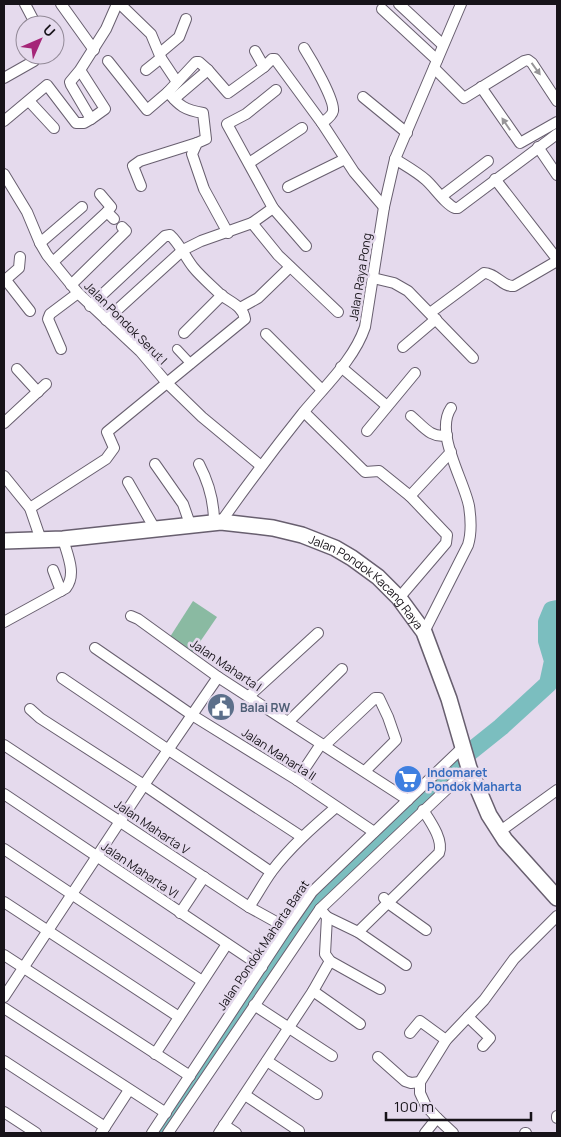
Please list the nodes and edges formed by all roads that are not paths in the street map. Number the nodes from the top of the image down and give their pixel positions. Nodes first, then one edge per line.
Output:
1 (25, 4) edge
2 (61, 4) edge
3 (118, 4) edge
4 (399, 4) edge
5 (461, 4) edge
6 (382, 9) dead end
7 (31, 15) edge
8 (186, 19) dead end
9 (443, 45) junction
10 (304, 48) dead end
11 (94, 50) junction
12 (255, 51) dead end
13 (160, 56) junction
14 (108, 60) dead end
15 (435, 64) junction
16 (27, 65) edge
17 (264, 67) junction
18 (80, 70) junction
19 (146, 70) dead end
20 (208, 70) junction
21 (4, 78) edge
22 (177, 82) junction
23 (481, 87) junction
24 (276, 90) dead end
25 (171, 96) junction
26 (363, 97) dead end
27 (29, 101) junction
28 (557, 101) edge
29 (91, 119) junction
30 (4, 121) edge
31 (557, 122) edge
32 (322, 123) junction
33 (54, 128) dead end
34 (302, 128) dead end
35 (407, 133) junction
36 (557, 134) edge
37 (197, 143) junction
38 (538, 147) junction
39 (346, 159) junction
40 (395, 159) junction
41 (488, 161) dead end
42 (249, 163) junction
43 (4, 174) edge
44 (557, 175) edge
45 (495, 179) junction
46 (141, 186) dead end
47 (288, 187) dead end
48 (100, 194) dead end
49 (442, 196) junction
50 (384, 206) junction
51 (82, 207) dead end
52 (273, 208) junction
53 (252, 223) junction
54 (122, 227) dead end
55 (228, 232) junction
56 (40, 243) junction
57 (306, 246) dead end
58 (183, 250) junction
59 (20, 256) dead end
60 (557, 260) edge
61 (53, 262) junction
62 (290, 267) junction
63 (372, 278) junction
64 (5, 280) edge
65 (75, 289) junction
66 (222, 295) junction
67 (90, 306) junction
68 (240, 308) junction
69 (30, 311) dead end
70 (338, 312) dead end
71 (433, 316) junction
72 (106, 320) junction
73 (184, 333) dead end
74 (266, 334) dead end
75 (403, 348) dead end
76 (61, 349) dead end
77 (177, 349) dead end
78 (473, 358) dead end
79 (191, 364) junction
80 (341, 367) junction
81 (17, 369) dead end
82 (415, 372) dead end
83 (167, 383) junction
84 (46, 384) dead end
85 (322, 390) junction
86 (38, 392) junction
87 (386, 406) junction
88 (451, 408) dead end
89 (304, 412) junction
90 (411, 416) dead end
91 (4, 422) edge
92 (366, 431) dead end
93 (447, 435) junction
94 (451, 452) junction
95 (156, 464) dead end
96 (200, 464) dead end
97 (260, 466) junction
98 (4, 476) edge
99 (128, 482) dead end
100 (410, 496) junction
101 (30, 508) junction
102 (218, 522) junction
103 (190, 524) junction
104 (155, 529) junction
105 (63, 539) junction
106 (41, 540) junction
107 (4, 541) edge
108 (52, 570) dead end
109 (61, 591) junction
110 (399, 598) junction
111 (131, 616) dead end
112 (4, 622) edge
113 (424, 632) junction
114 (318, 633) dead end
115 (95, 648) dead end
116 (342, 669) dead end
117 (218, 676) junction
118 (62, 678) dead end
119 (249, 696) junction
120 (30, 708) dead end
121 (192, 714) junction
122 (288, 722) junction
123 (4, 745) edge
124 (323, 745) junction
125 (168, 750) junction
126 (465, 757) junction
127 (365, 772) junction
128 (297, 780) junction
129 (144, 785) junction
130 (557, 790) edge
131 (4, 794) edge
132 (408, 800) junction
133 (335, 808) junction
134 (423, 810) junction
135 (120, 821) junction
136 (374, 832) junction
137 (499, 832) junction
138 (302, 837) junction
139 (4, 850) edge
140 (96, 856) junction
141 (271, 872) junction
142 (204, 877) junction
143 (71, 894) junction
144 (557, 898) edge
145 (386, 900) junction
146 (4, 902) edge
147 (249, 907) junction
148 (180, 913) junction
149 (323, 913) junction
150 (557, 916) edge
151 (287, 928) junction
152 (426, 930) dead end
153 (48, 931) junction
154 (358, 932) junction
155 (227, 944) junction
156 (4, 955) edge
157 (330, 961) junction
158 (406, 966) dead end
159 (262, 967) junction
160 (23, 968) junction
161 (202, 981) junction
162 (380, 990) dead end
163 (312, 991) junction
164 (4, 997) edge
165 (254, 1005) junction
166 (4, 1008) edge
167 (179, 1017) junction
168 (468, 1017) junction
169 (360, 1024) dead end
170 (289, 1028) junction
171 (410, 1033) dead end
172 (446, 1040) junction
173 (483, 1046) dead end
174 (155, 1054) junction
175 (332, 1056) dead end
176 (378, 1057) dead end
177 (4, 1061) edge
178 (267, 1061) junction
179 (190, 1076) junction
180 (420, 1082) junction
181 (129, 1090) junction
182 (317, 1094) dead end
183 (245, 1095) junction
184 (4, 1112) edge
185 (166, 1113) junction
186 (437, 1118) junction
187 (221, 1129) edge
188 (103, 1130) edge
189 (299, 1131) dead end
190 (36, 1133) edge
191 (152, 1133) edge
192 (168, 1133) edge
193 (236, 1133) edge
194 (425, 1133) edge
195 (453, 1133) edge

1 - 7 street
2 - 11 street
3 - 11 street
3 - 13 street
4 - 9 street
5 - 9 street, Jalan Raya Pong
6 - 15 street
8 - 13 street
9 - 15 street, Jalan Raya Pong
10 - 32 street
11 - 18 street
12 - 17 street
13 - 19 street
13 - 22 street
14 - 25 street
15 - 23 street
15 - 35 street, Jalan Raya Pong
16 - 21 street
17 - 20 street
17 - 32 street
18 - 29 street
18 - 29 street
20 - 22 street
20 - 25 street
22 - 25 street
23 -> 28 street
31 -> 23 street
24 - 42 street
25 - 37 street
26 - 35 street
27 - 29 street
27 - 30 street
27 - 33 street
32 - 39 street
34 - 42 street
35 - 40 street, Jalan Raya Pong
36 - 38 street
37 - 46 street
37 - 55 street
38 - 44 street
38 - 45 street
39 - 47 street
39 - 50 street
40 - 49 street
40 - 50 street, Jalan Raya Pong
41 - 49 street
42 - 52 street
43 - 56 street, Jalan Pondok Serut I
45 - 49 street
45 - 60 street
48 - 61 street
50 - 63 street, Jalan Raya Pong
51 - 56 street
52 - 53 street
52 - 57 street
53 - 55 street
53 - 62 street
54 - 65 street
55 - 58 street
56 - 61 street, Jalan Pondok Serut I
58 - 66 street
58 - 67 street
58 - 72 street
59 - 64 street
60 - 71 street
61 - 65 street, Jalan Pondok Serut I
62 - 68 street
62 - 70 street
63 - 71 street
63 - 80 street, Jalan Raya Pong
64 - 69 street
65 - 67 street, Jalan Pondok Serut I
65 - 76 street
66 - 68 street
66 - 73 street
67 - 72 street, Jalan Pondok Serut I
68 - 79 street
71 - 75 street
71 - 78 street
72 - 83 street, Jalan Pondok Serut I
74 - 85 street
77 - 79 street
79 - 83 street
80 - 85 street, Jalan Raya Pong
80 - 87 street
81 - 86 street
82 - 87 street
83 - 97 street, Jalan Pondok Serut I
83 - 101 street
84 - 86 street
85 - 89 street, Jalan Raya Pong
86 - 91 street
87 - 92 street
88 - 93 street
89 - 97 street, Jalan Raya Pong
89 - 100 street
90 - 93 street
93 - 94 street
94 - 100 street
94 - 113 street
95 - 103 street
96 - 102 street
97 - 102 street, Jalan Raya Pong
98 - 101 street
99 - 104 street
100 - 110 street
101 - 106 street
102 - 103 main road, Jalan Pondok Kacang Raya
102 - 110 main road, Jalan Pondok Kacang Raya
103 - 104 main road, Jalan Pondok Kacang Raya
104 - 105 main road, Jalan Pondok Kacang Raya
105 - 106 main road, Jalan Pondok Kacang Raya
105 - 109 street
106 - 107 main road, Jalan Pondok Kacang Raya
108 - 109 street
109 - 112 street
110 - 113 main road, Jalan Pondok Kacang Raya
111 - 117 street, Jalan Maharta I
113 - 126 main road, Jalan Pondok Kacang Raya
114 - 119 street
115 - 121 street, Jalan Maharta II
116 - 122 street
117 - 119 street, Jalan Maharta I
117 - 121 street
118 - 125 street
119 - 122 street, Jalan Maharta I
120 - 129 street
121 - 125 street
121 - 128 street, Jalan Maharta II
122 - 124 street, Jalan Maharta I
123 - 135 street, Jalan Maharta V
124 - 127 street, Jalan Maharta I
124 - 127 street
124 - 128 street
125 - 129 street
125 - 138 street
126 - 132 street, Jalan Pondok Maharta Barat
126 - 134 street
126 - 137 main road, Jalan Pondok Kacang Raya
127 - 132 street, Jalan Maharta I
128 - 133 street, Jalan Maharta II
129 - 135 street
129 - 141 street
130 - 137 street
131 - 140 street, Jalan Maharta VI
132 - 136 street, Jalan Pondok Maharta Barat
133 - 136 street, Jalan Maharta II
133 - 138 street
134 - 145 street
134 - 149 street
135 - 140 street
135 - 142 street, Jalan Maharta V
136 - 151 street, Jalan Pondok Maharta Barat
137 - 144 main road, Jalan Pondok Kacang Raya
138 - 141 street
139 - 143 street
140 - 143 street
140 - 148 street, Jalan Maharta VI
141 - 147 street
142 - 147 street, Jalan Maharta V
142 - 148 street
143 - 153 street
143 - 161 street
145 - 152 street
145 - 154 street
146 - 153 street
147 - 151 street, Jalan Maharta V
148 - 155 street, Jalan Maharta VI
149 - 154 street
149 - 157 street
149 - 165 street
150 - 168 street
151 - 159 street, Jalan Pondok Maharta Barat
153 - 160 street
153 - 167 street
154 - 158 street
155 - 159 street, Jalan Maharta VI
155 - 161 street
156 - 160 street
157 - 162 street
157 - 163 street
159 - 179 street, Jalan Pondok Maharta Barat
160 - 164 street
160 - 174 street
161 - 167 street
163 - 169 street
163 - 170 street
165 - 170 street
165 - 192 street
166 - 181 street
167 - 174 street
168 - 172 street
168 - 173 street
170 - 175 street
170 - 178 street
171 - 172 street
172 - 180 street
174 - 179 street
176 - 180 street
177 - 188 street
178 - 182 street
178 - 183 street
179 - 185 street, Jalan Pondok Maharta Barat
180 - 186 street
181 - 185 street
181 - 188 street
183 - 187 street
183 - 189 street
184 - 190 street
185 - 191 street, Jalan Pondok Maharta Barat
186 - 194 street
186 - 195 street
187 - 193 street

